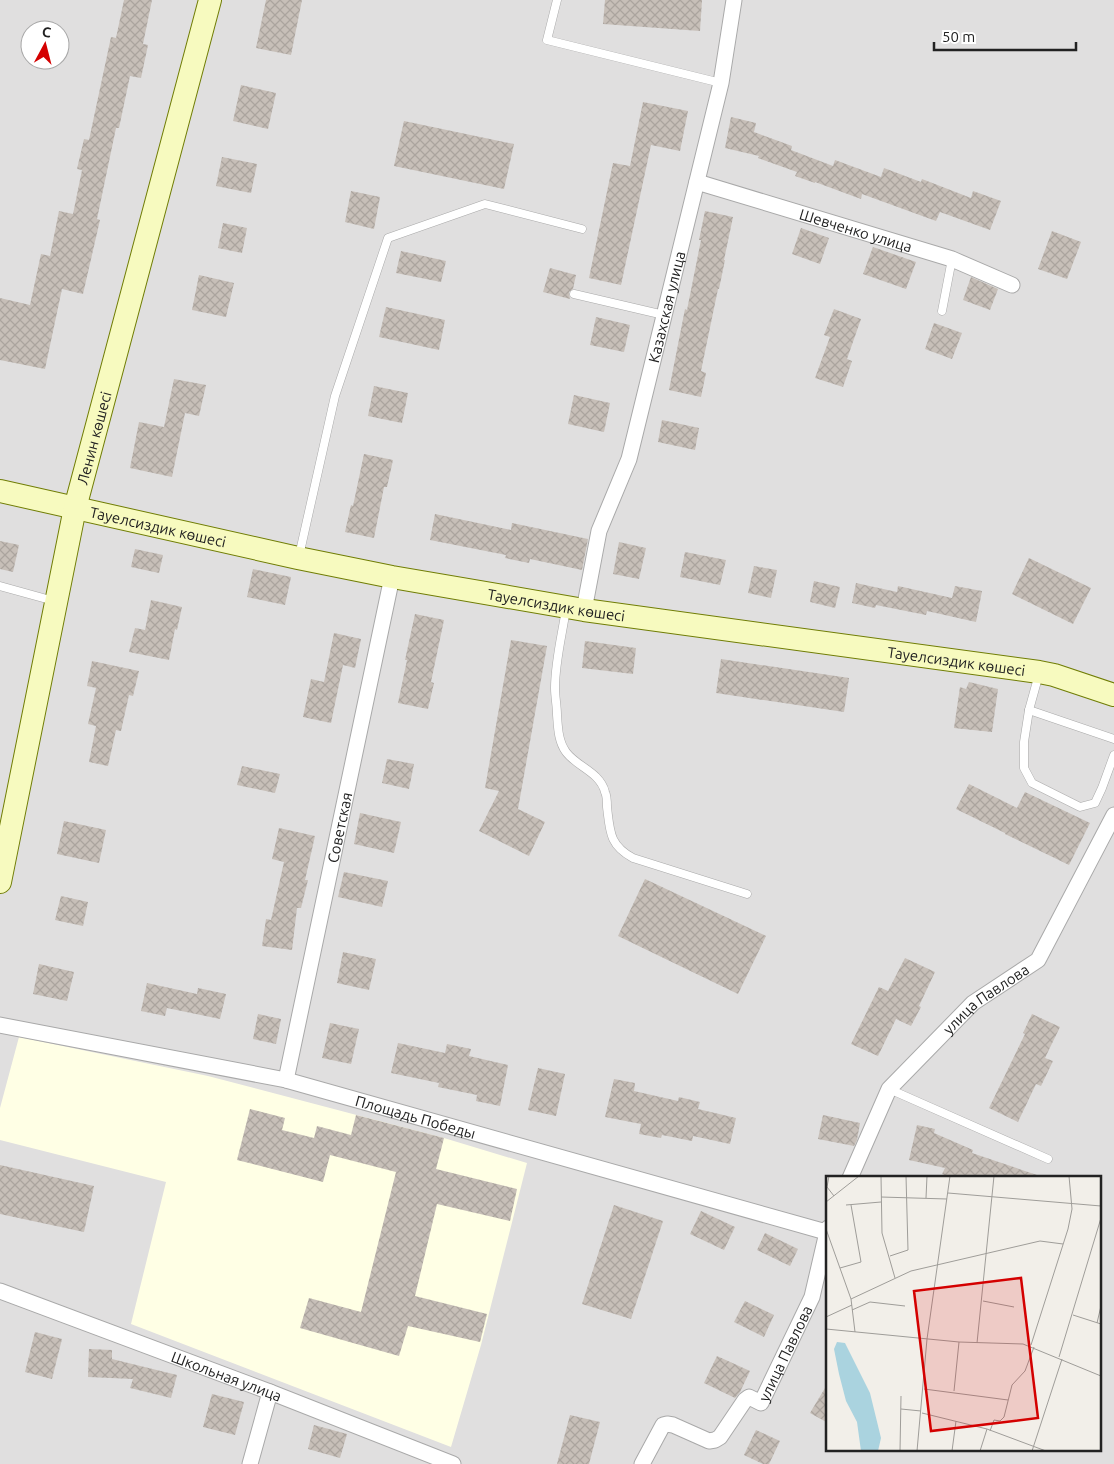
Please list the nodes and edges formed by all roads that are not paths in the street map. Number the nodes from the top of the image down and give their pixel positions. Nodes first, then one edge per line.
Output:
1 (210, 0) edge
2 (556, 0) edge
3 (734, 0) edge
4 (721, 83) junction
5 (697, 182) junction
6 (582, 228) dead end
7 (952, 259) junction
8 (1012, 285) dead end
9 (574, 294) dead end
10 (942, 311) dead end
11 (664, 315) junction
12 (0, 491) edge
13 (75, 508) junction
14 (298, 558) junction
15 (392, 577) junction
16 (0, 586) edge
17 (56, 601) junction
18 (575, 609) junction
19 (1039, 672) junction
20 (1114, 695) edge
21 (1029, 710) junction
22 (1114, 739) edge
23 (1114, 756) edge
24 (1114, 815) edge
25 (0, 882) edge
26 (747, 894) dead end
27 (0, 1025) edge
28 (286, 1080) junction
29 (889, 1089) junction
30 (1048, 1159) dead end
31 (851, 1176) edge
32 (826, 1230) edge
33 (826, 1234) edge
34 (0, 1291) edge
35 (270, 1392) junction
36 (250, 1464) edge
37 (453, 1464) edge
38 (642, 1464) edge

1 - 13 street, Ленин көшесі
2 - 4 lane
3 - 4 street, Казахская улица
4 - 5 street, Казахская улица
5 - 7 street, Шевченко улица
5 - 11 street, Казахская улица
6 - 14 lane
7 - 8 street, Шевченко улица
7 - 10 lane
9 - 11 lane
11 - 18 street, Казахская улица
12 - 13 street, Тауелсиздик көшесі
13 - 14 street, Тауелсиздик көшесі
13 - 17 street, Ленин көшесі
14 - 15 street, Тауелсиздик көшесі
15 - 18 street, Тауелсиздик көшесі
15 - 28 street, Советская
16 - 17 lane
17 - 25 street, Ленин көшесі
18 - 19 street, Тауелсиздик көшесі
18 - 26 lane
19 - 20 street, Тауелсиздик көшесі
19 - 21 lane
21 - 22 lane
21 - 23 lane
24 - 29 street, улица Павлова
27 - 28 street, Площадь Победы
28 - 32 street, Площадь Победы
29 - 30 lane
29 - 31 street, улица Павлова
33 - 38 street, улица Павлова
34 - 35 street, Школьная улица
35 - 36 street
35 - 37 street, Школьная улица

